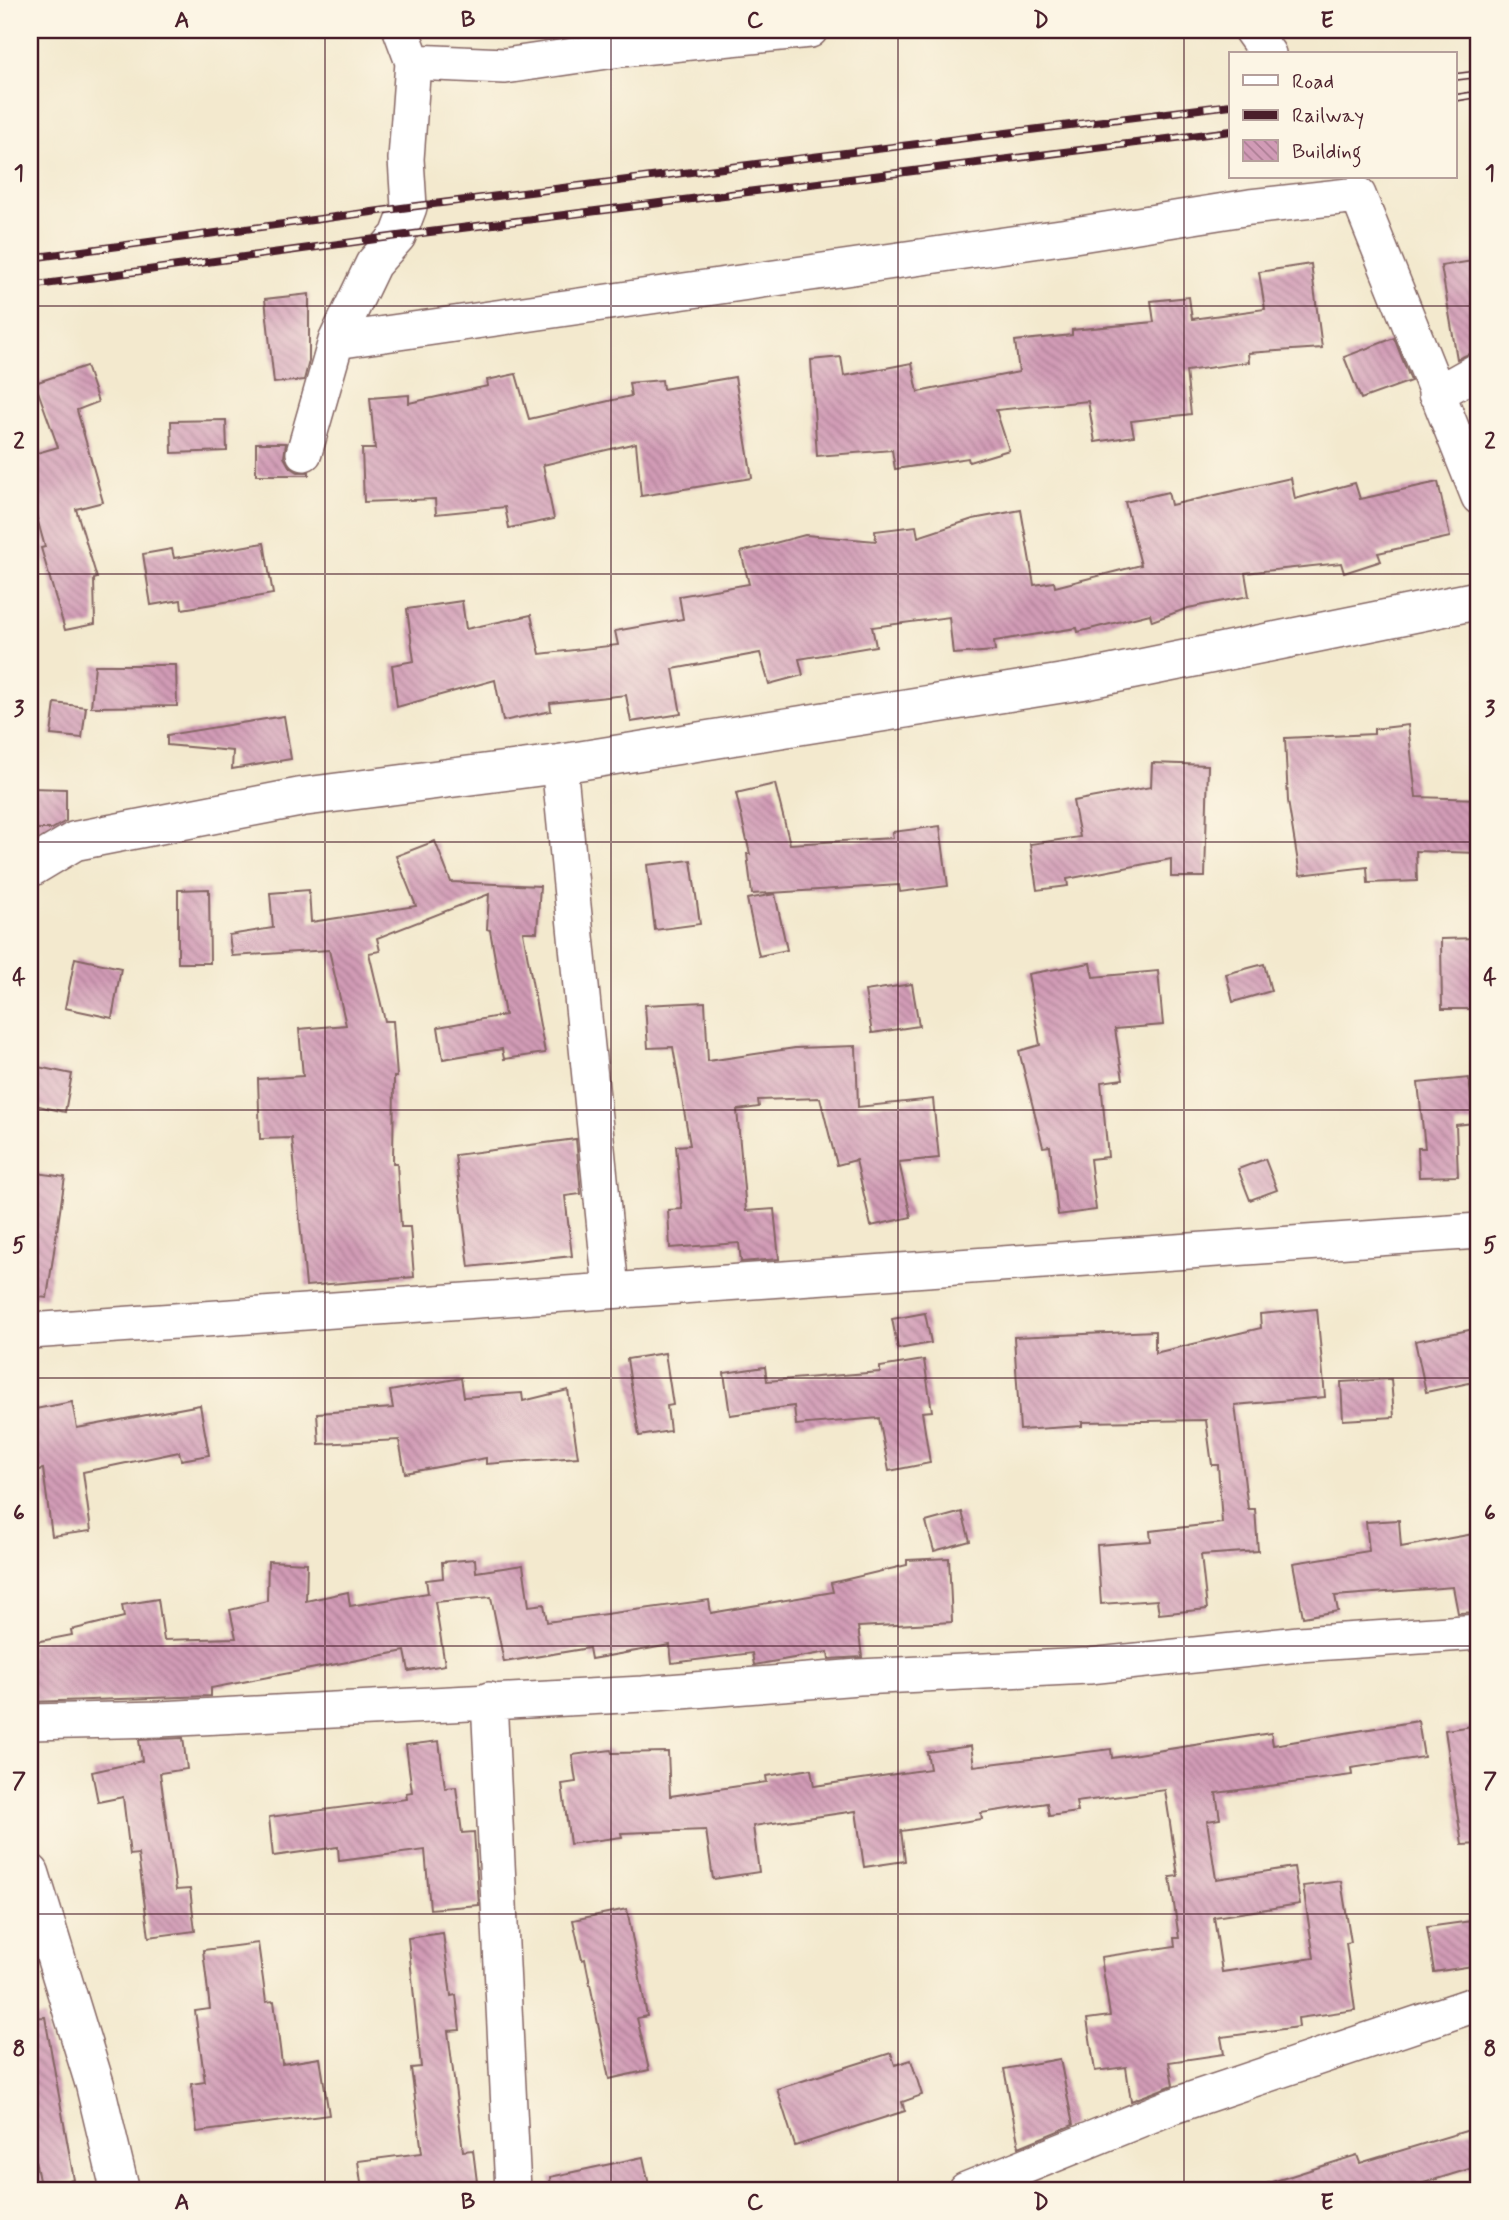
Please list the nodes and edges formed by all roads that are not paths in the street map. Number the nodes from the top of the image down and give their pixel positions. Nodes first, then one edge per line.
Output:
1 (401, 30) edge
2 (810, 30) edge
3 (1251, 30) edge
4 (1267, 52) edge
5 (413, 62) junction
6 (1355, 186) edge
7 (336, 341) junction
8 (1479, 370) edge
9 (1436, 394) junction
10 (304, 453) dead end
11 (1479, 497) edge
12 (1479, 600) edge
13 (559, 764) junction
14 (30, 868) edge
15 (1479, 1231) edge
16 (611, 1290) junction
17 (30, 1331) edge
18 (1479, 1632) edge
19 (489, 1699) junction
20 (30, 1722) edge
21 (30, 1873) edge
22 (1479, 2003) edge
23 (120, 2190) edge
24 (513, 2190) edge
25 (966, 2190) edge

1 - 5 street
2 - 5 street
3 - 4 street
5 - 7 street
6 - 7 street
6 - 9 street
7 - 10 street
8 - 9 street
9 - 11 street
12 - 13 street
13 - 14 street
13 - 16 street
15 - 16 street
16 - 17 street
18 - 19 street
19 - 20 street
19 - 24 street
21 - 23 street
22 - 25 street

